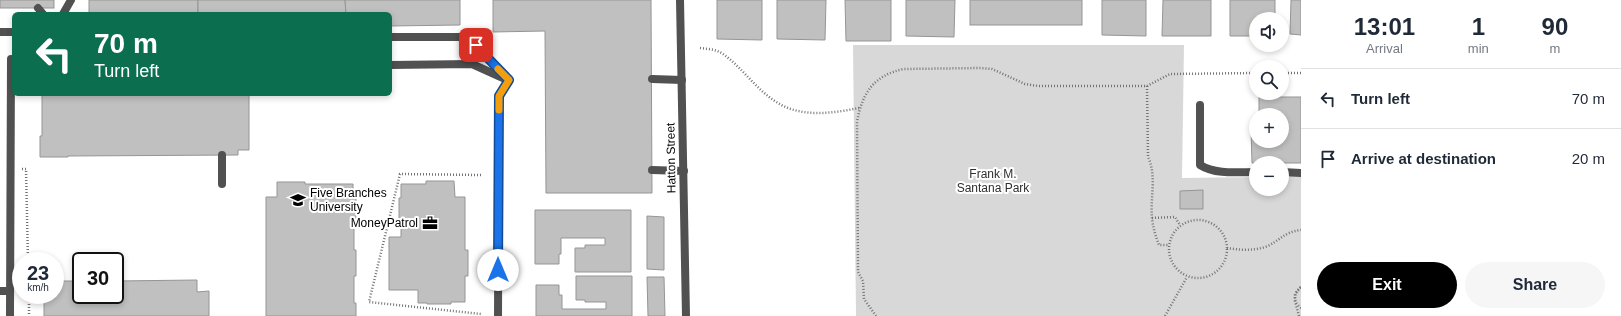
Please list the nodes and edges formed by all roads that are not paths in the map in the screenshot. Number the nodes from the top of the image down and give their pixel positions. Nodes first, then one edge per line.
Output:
1 (71, 0) edge
2 (680, 0) edge
3 (64, 12) edge
4 (0, 32) edge
5 (12, 32) edge
6 (392, 37) edge
7 (11, 59) dead end
8 (392, 64) edge
9 (652, 79) dead end
10 (509, 80) junction
11 (682, 80) junction
12 (1200, 105) dead end
13 (222, 155) dead end
14 (652, 170) dead end
15 (684, 171) junction
16 (1249, 172) edge
17 (1289, 172) edge
18 (1301, 173) edge
19 (222, 184) dead end
20 (0, 291) edge
21 (10, 291) junction
22 (10, 316) edge
23 (498, 316) edge
24 (686, 316) edge

1 - 3 street
2 - 11 street, Hatton Street
4 - 5 street
6 - 10 street
7 - 21 street
8 - 10 street
9 - 11 street
10 - 23 street
11 - 15 street, Hatton Street
12 - 16 street
13 - 19 street
14 - 15 street
15 - 24 street, Hatton Street
17 - 18 street
20 - 21 street
21 - 22 street

